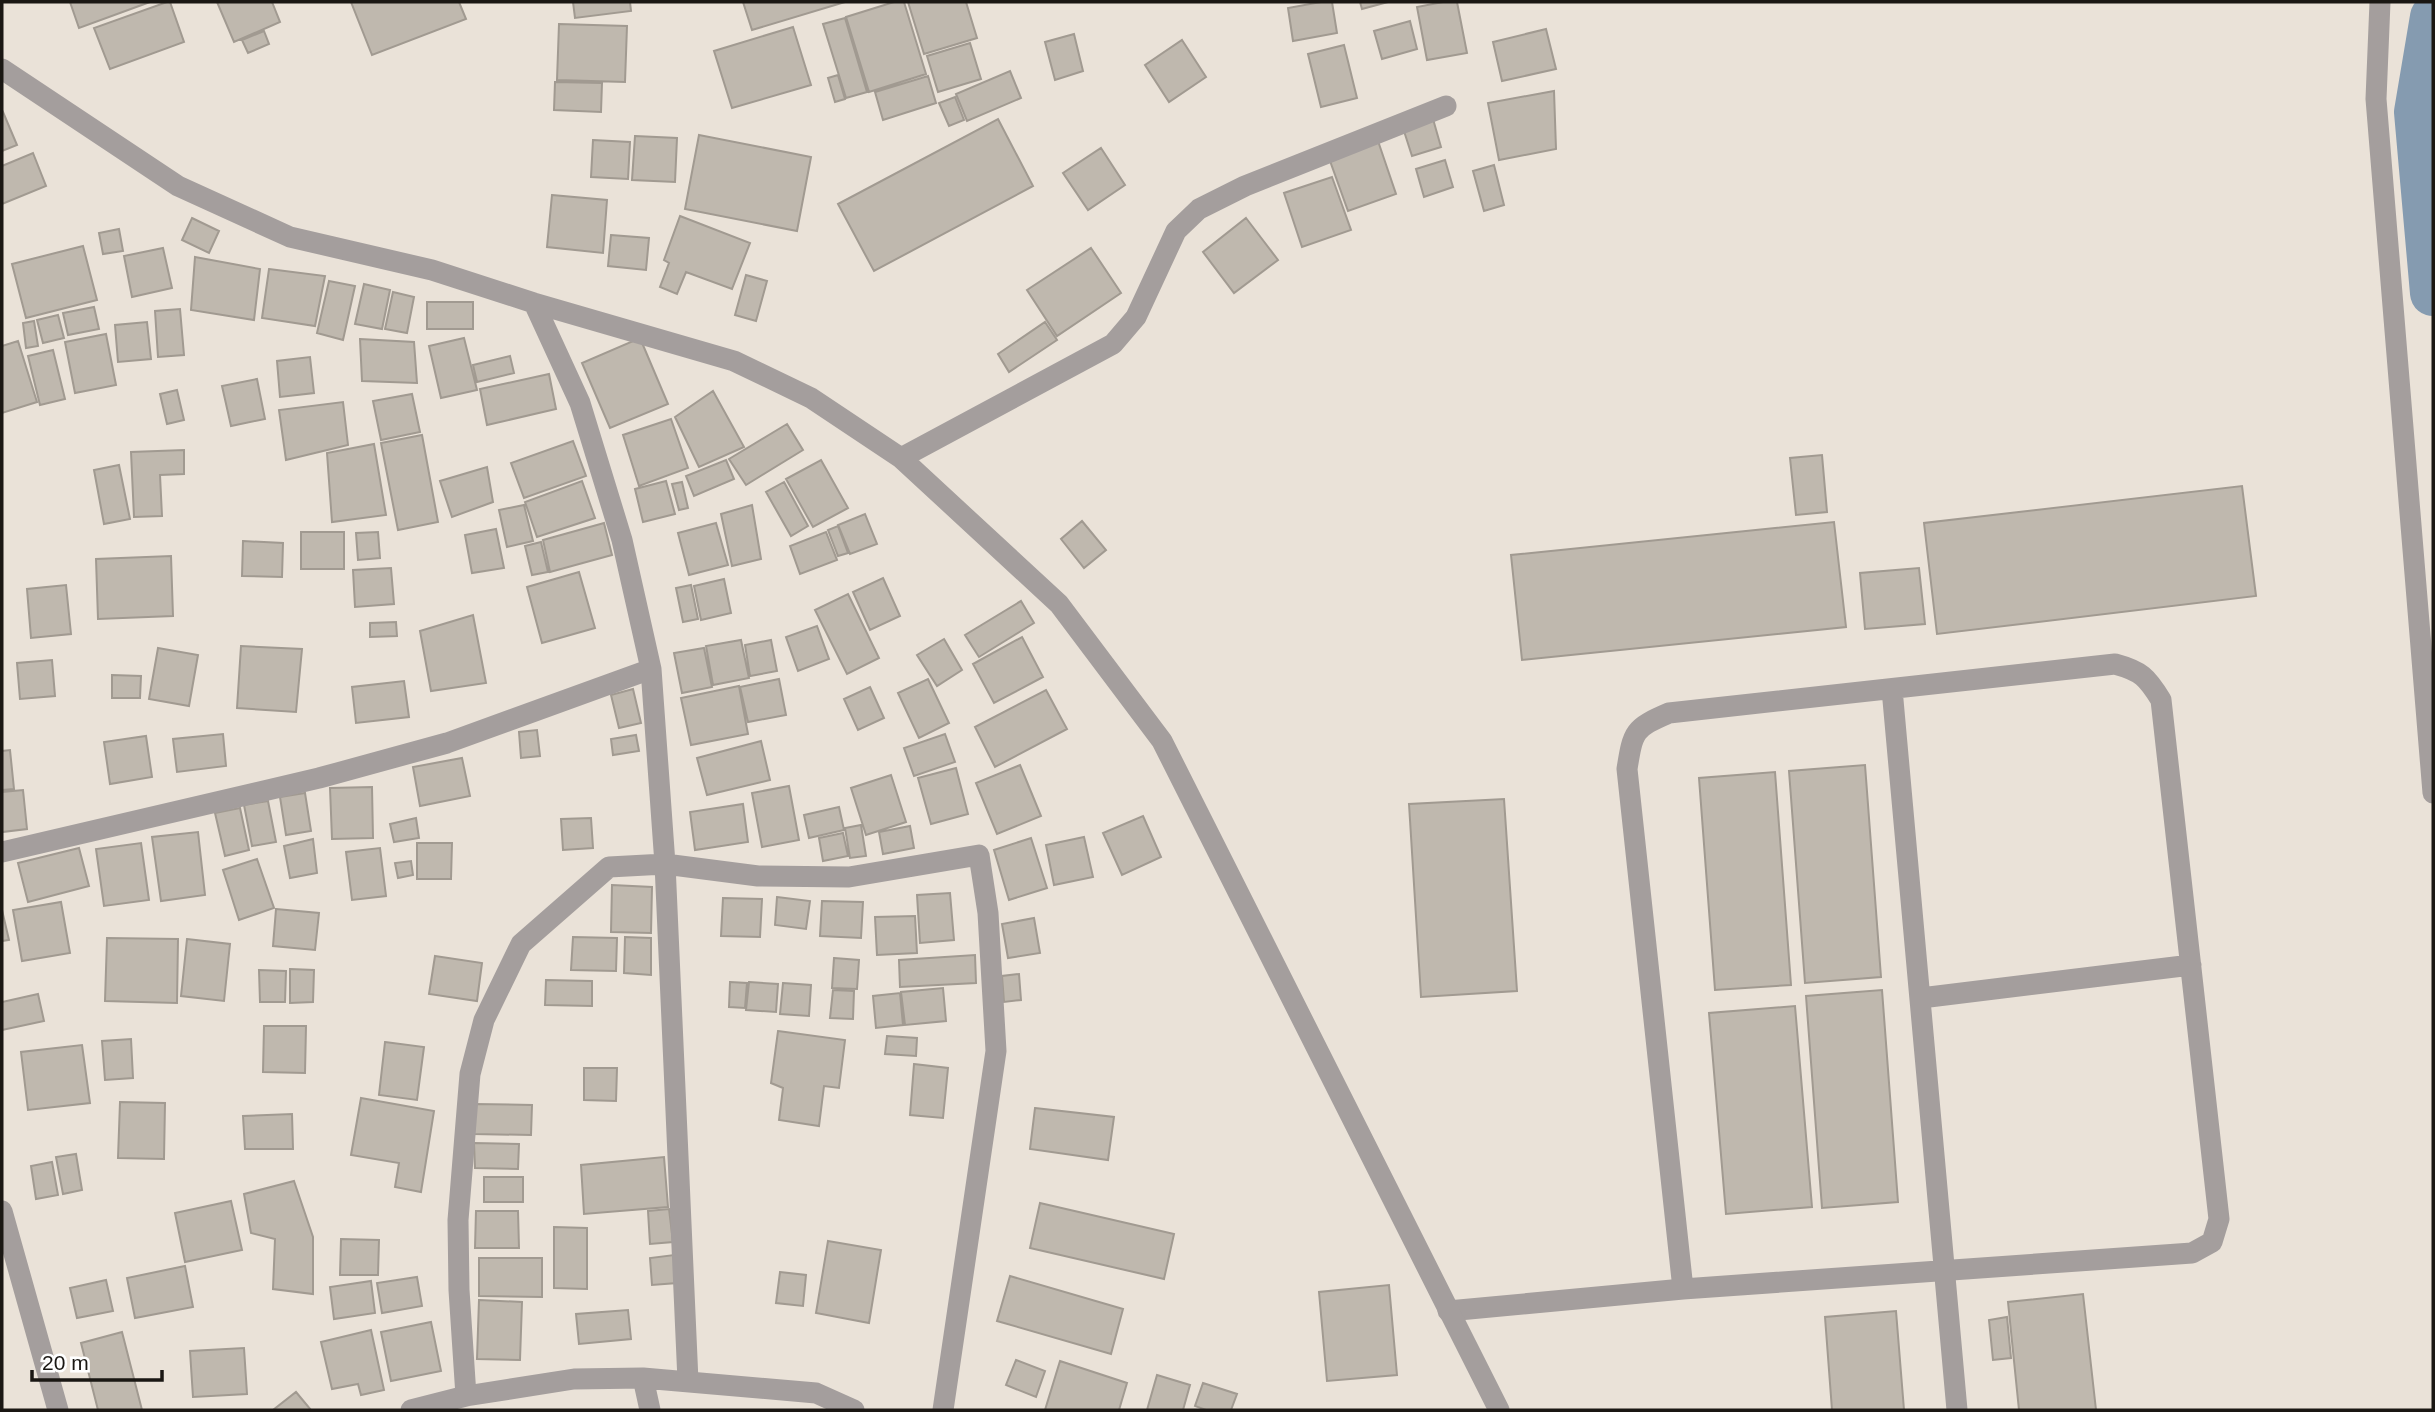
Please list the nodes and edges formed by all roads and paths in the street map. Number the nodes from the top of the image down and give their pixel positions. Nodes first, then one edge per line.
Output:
1 (2380, 2) edge
2 (2, 69) edge
3 (1446, 106) dead end
4 (534, 303) junction
5 (901, 458) junction
6 (651, 669) junction
7 (1892, 689) junction
8 (2433, 793) edge
9 (2, 852) edge
10 (665, 864) junction
11 (2191, 965) junction
12 (1921, 998) junction
13 (2, 1211) edge
14 (1946, 1271) junction
15 (1683, 1289) junction
16 (1448, 1311) junction
17 (643, 1378) junction
18 (688, 1381) junction
19 (466, 1396) junction
20 (58, 1410) edge
21 (411, 1410) edge
22 (650, 1410) edge
23 (854, 1410) edge
24 (943, 1410) edge
25 (1499, 1410) edge
26 (1957, 1410) edge

1 - 8 street
2 - 4 street
3 - 5 street
4 - 5 street
4 - 6 street
5 - 16 street
6 - 9 street
6 - 10 street
7 - 11 street
7 - 12 street
7 - 15 street
10 - 18 street
10 - 19 street
10 - 24 street
11 - 12 street
11 - 14 street
12 - 14 street
13 - 20 street
14 - 15 street
14 - 26 street
15 - 16 street
16 - 25 street
17 - 18 street
17 - 19 street
17 - 22 street
18 - 23 street
19 - 21 street

